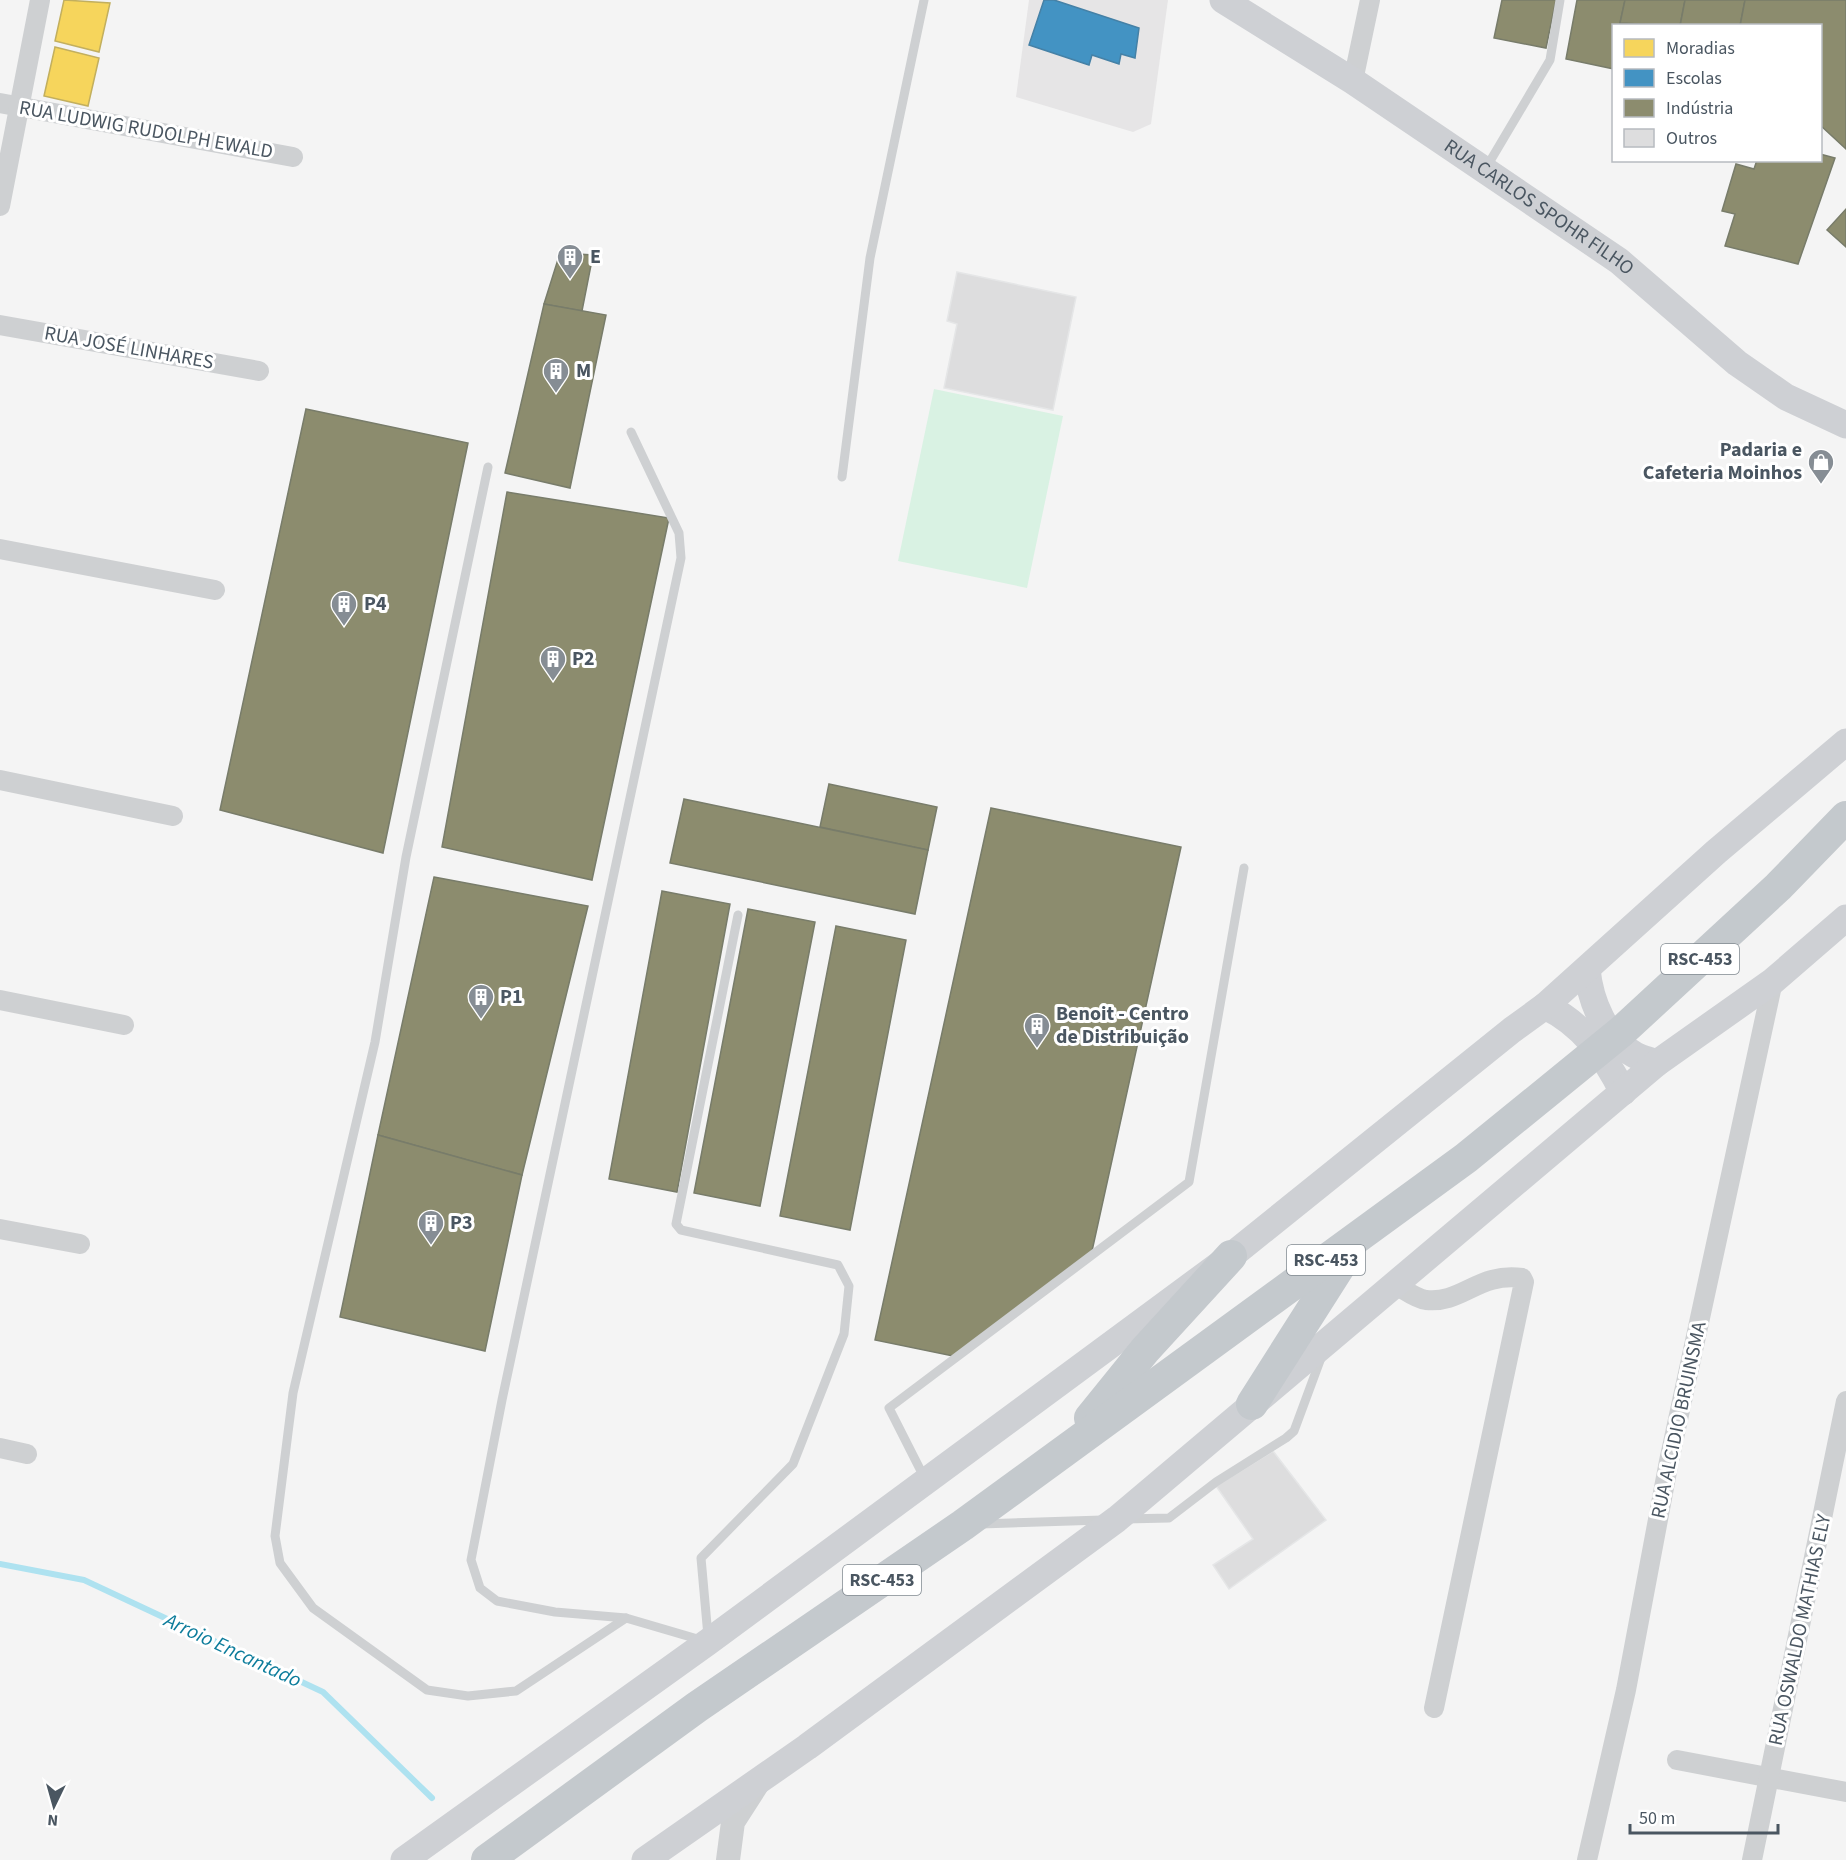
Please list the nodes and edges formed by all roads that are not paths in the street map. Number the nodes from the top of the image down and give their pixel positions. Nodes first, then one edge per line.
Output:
1 (40, 0) edge
2 (924, 0) edge
3 (1223, 0) edge
4 (1370, 0) edge
5 (1560, 0) edge
6 (1353, 81) junction
7 (0, 103) edge
8 (20, 108) junction
9 (293, 157) dead end
10 (1484, 170) junction
11 (0, 206) edge
12 (0, 325) edge
13 (259, 371) dead end
14 (1846, 425) edge
15 (631, 432) dead end
16 (488, 467) dead end
17 (843, 477) dead end
18 (0, 549) edge
19 (215, 590) dead end
20 (1846, 742) edge
21 (0, 780) edge
22 (173, 816) dead end
23 (1846, 817) edge
24 (1244, 868) dead end
25 (738, 915) dead end
26 (1846, 918) edge
27 (1587, 969) junction
28 (1773, 981) junction
29 (0, 1000) edge
30 (1545, 1006) junction
31 (124, 1025) dead end
32 (1658, 1063) junction
33 (1623, 1092) junction
34 (0, 1229) edge
35 (1358, 1237) junction
36 (80, 1244) dead end
37 (1231, 1256) junction
38 (1396, 1285) junction
39 (1326, 1341) junction
40 (1846, 1401) edge
41 (1252, 1404) junction
42 (0, 1448) edge
43 (1065, 1449) junction
44 (27, 1454) dead end
45 (926, 1481) junction
46 (1117, 1519) junction
47 (963, 1525) junction
48 (626, 1618) junction
49 (708, 1642) junction
50 (1434, 1708) dead end
51 (1677, 1760) dead end
52 (1770, 1777) junction
53 (759, 1781) junction
54 (1846, 1792) edge
55 (404, 1860) edge
56 (487, 1860) edge
57 (645, 1860) edge
58 (728, 1860) edge
59 (1587, 1860) edge
60 (1752, 1860) edge

1 - 8 street
2 - 17 lane
3 - 6 main road, RUA CARLOS SPOHR FILHO
4 - 6 street
5 - 10 lane
6 - 10 main road, RUA CARLOS SPOHR FILHO
7 - 8 street, RUA LUDWIG RUDOLPH EWALD
8 - 9 street, RUA LUDWIG RUDOLPH EWALD
8 - 11 street
10 - 14 main road, RUA CARLOS SPOHR FILHO
12 - 13 street, RUA JOSÉ LINHARES
15 - 48 lane
16 - 48 lane
18 - 19 street
20 - 27 main road
21 - 22 street
23 - 35 highway, RSC-453
24 - 45 lane
25 - 49 lane
26 - 28 main road
27 - 30 main road
27 - 32 main road
28 - 32 main road
28 - 59 street, RUA ALCIDIO BRUINSMA
29 - 31 street
30 - 33 main road
30 - 37 main road
32 - 33 main road
33 - 38 main road
34 - 36 street
35 - 41 highway
35 - 43 highway, RSC-453
37 - 43 highway, RSC-453
37 - 45 main road
38 - 39 main road
38 - 50 street
39 - 41 main road
39 - 46 lane
40 - 52 street, RUA OSWALDO MATHIAS ELY
41 - 46 main road
42 - 44 street
43 - 47 highway, RSC-453
45 - 49 main road
46 - 47 lane
46 - 53 main road
47 - 56 highway, RSC-453
48 - 49 lane
49 - 55 main road
51 - 52 street
52 - 54 street
52 - 60 street, RUA OSWALDO MATHIAS ELY
53 - 57 main road
53 - 58 street

